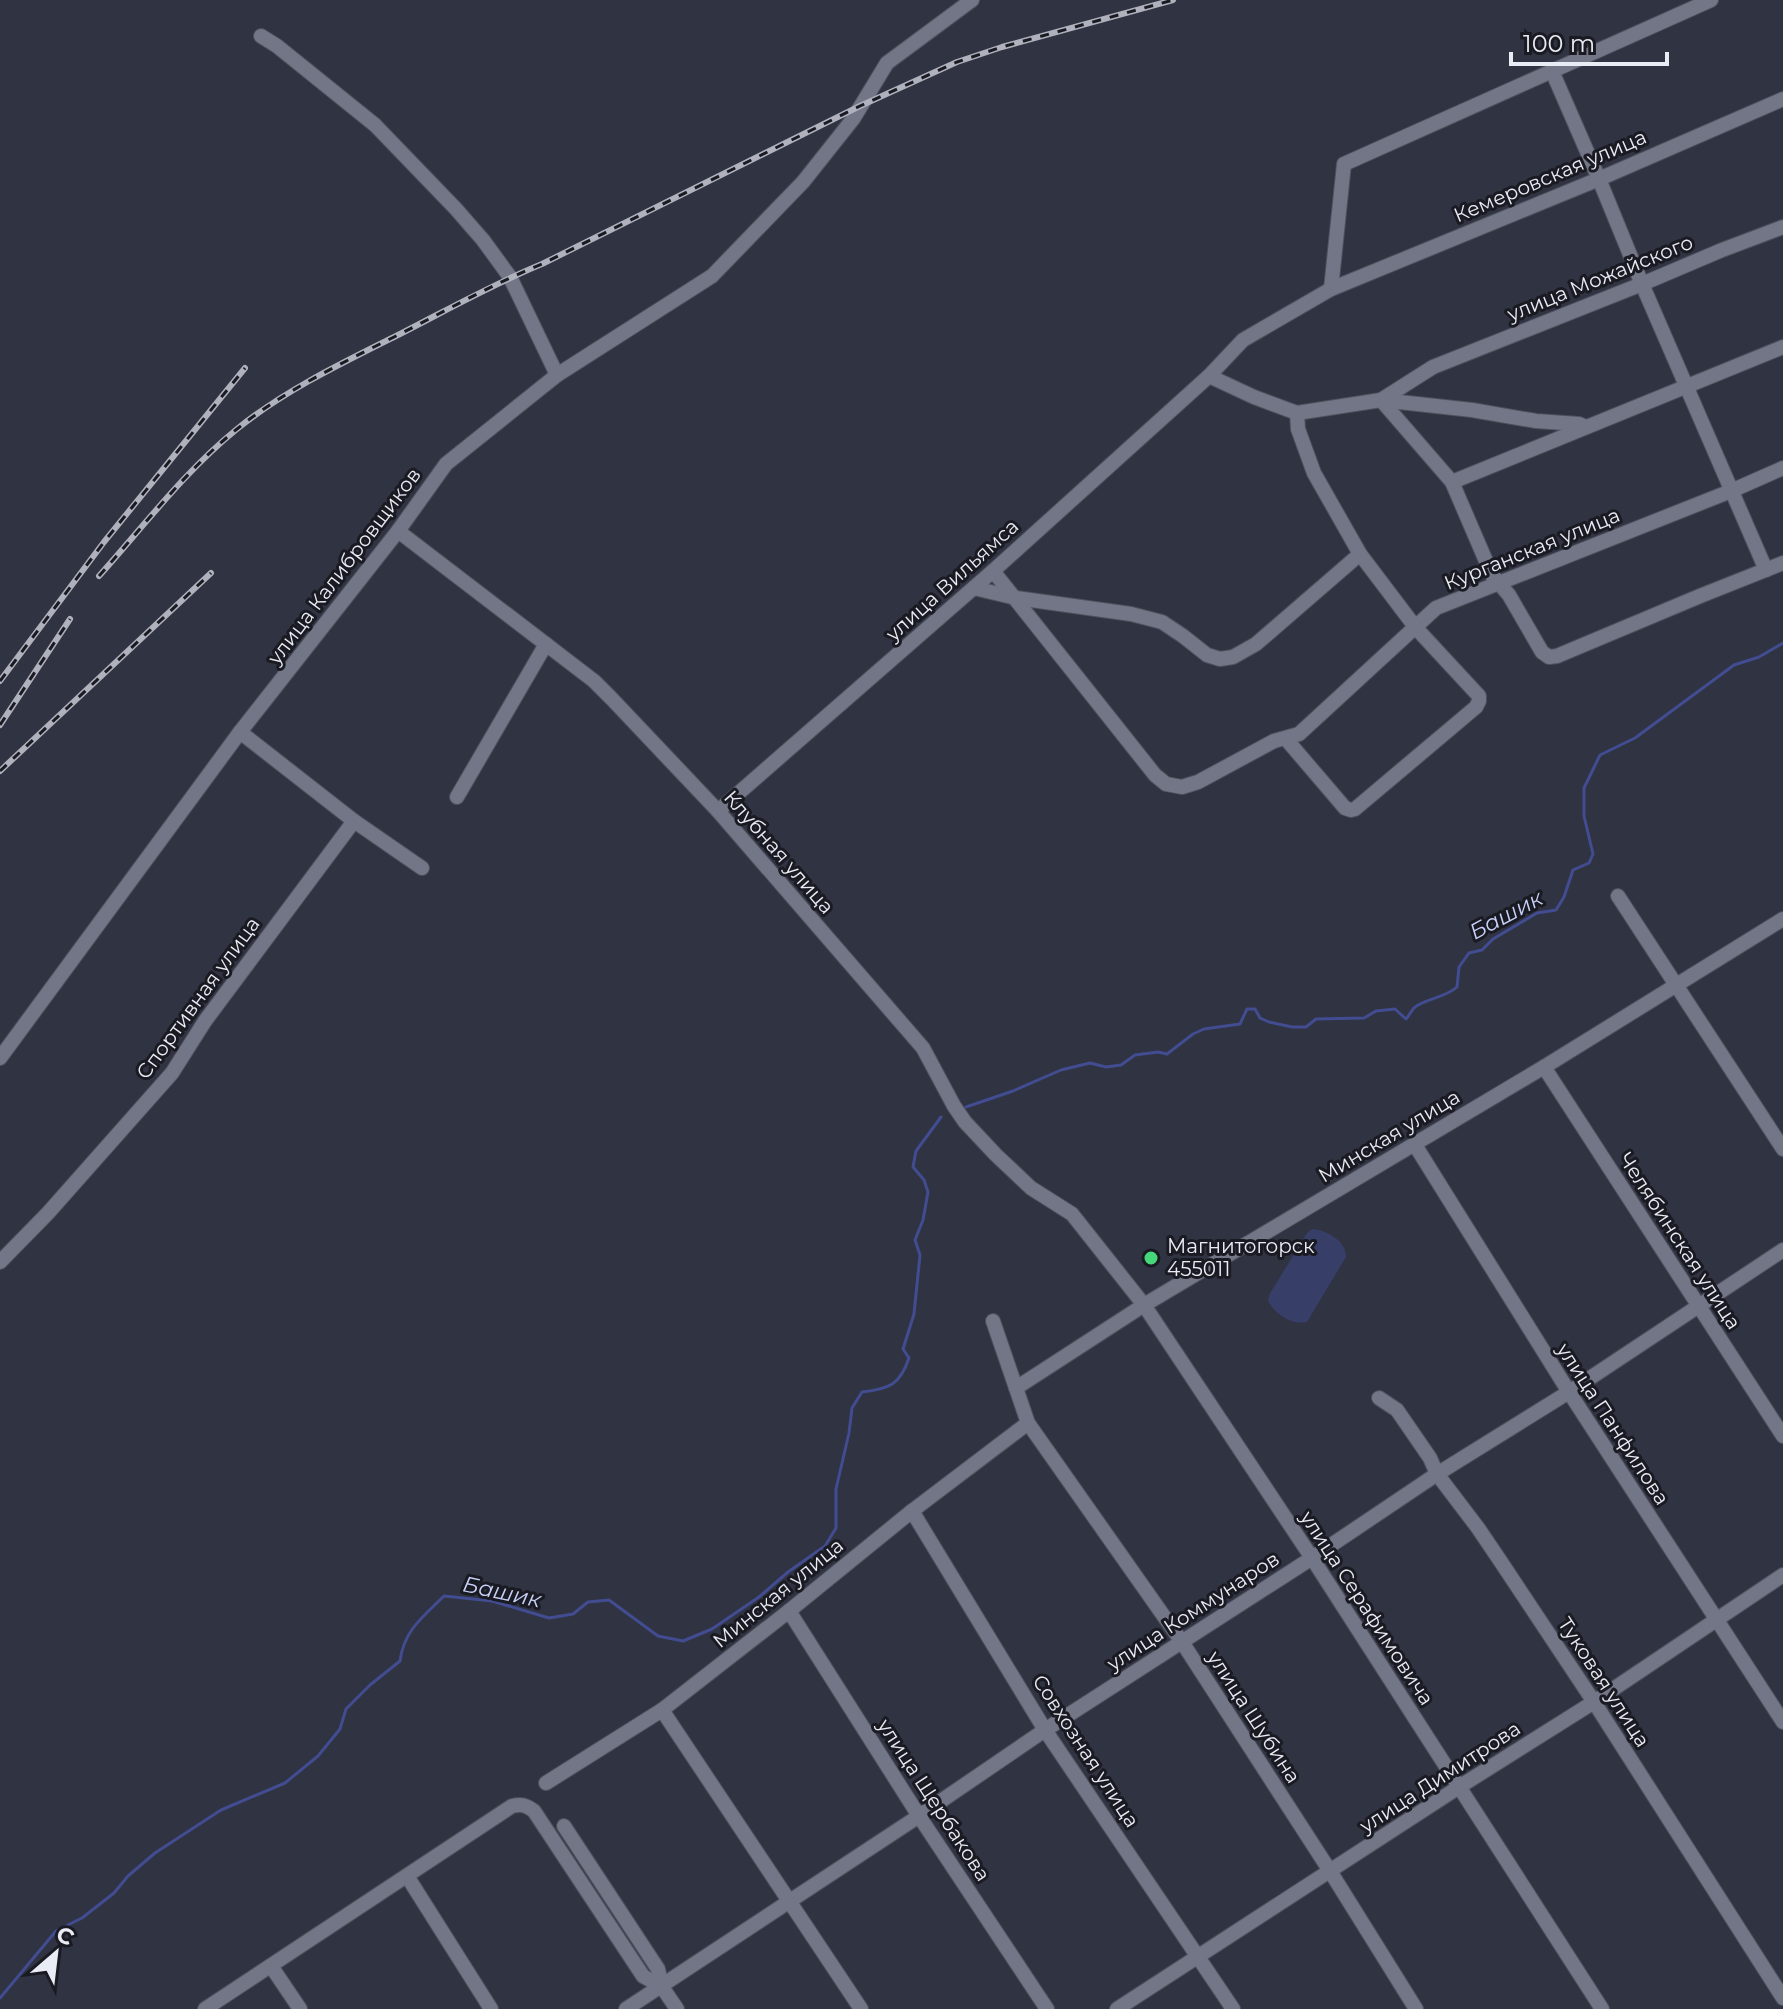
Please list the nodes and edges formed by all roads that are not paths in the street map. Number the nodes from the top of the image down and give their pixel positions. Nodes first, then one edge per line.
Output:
1 (972, 0) edge
2 (1711, 0) edge
3 (261, 36) dead end
4 (1552, 71) junction
5 (1783, 99) edge
6 (1599, 179) junction
7 (1783, 227) edge
8 (1642, 284) junction
9 (1331, 289) junction
10 (1783, 347) edge
11 (557, 375) junction
12 (1209, 376) junction
13 (1685, 386) junction
14 (1381, 400) junction
15 (1297, 413) junction
16 (1586, 427) junction
17 (1783, 468) edge
18 (1452, 482) junction
19 (1731, 491) junction
20 (398, 531) junction
21 (1360, 554) junction
22 (1783, 563) edge
23 (1766, 570) junction
24 (993, 571) junction
25 (1499, 584) junction
26 (974, 588) junction
27 (1016, 598) junction
28 (1416, 628) junction
29 (546, 644) junction
30 (240, 732) junction
31 (1286, 739) junction
32 (457, 797) dead end
33 (718, 811) junction
34 (354, 821) junction
35 (422, 868) dead end
36 (1618, 896) dead end
37 (1783, 919) edge
38 (1676, 984) junction
39 (0, 1058) edge
40 (1544, 1067) junction
41 (1415, 1145) junction
42 (1783, 1149) edge
43 (1090, 1234) joint
44 (1783, 1250) edge
45 (0, 1262) edge
46 (1144, 1305) junction
47 (1699, 1306) junction
48 (993, 1321) dead end
49 (1016, 1388) junction
50 (1569, 1392) junction
51 (1379, 1398) dead end
52 (1028, 1423) junction
53 (1783, 1436) edge
54 (1437, 1474) junction
55 (912, 1511) junction
56 (1312, 1558) junction
57 (1783, 1575) edge
58 (789, 1611) junction
59 (1716, 1620) junction
60 (1182, 1642) junction
61 (1594, 1702) junction
62 (662, 1710) junction
63 (1783, 1722) edge
64 (1045, 1730) junction
65 (546, 1783) dead end
66 (1459, 1787) junction
67 (919, 1816) junction
68 (564, 1826) dead end
69 (582, 1853) junction
70 (568, 1862) junction
71 (1330, 1871) junction
72 (407, 1876) junction
73 (789, 1900) junction
74 (1199, 1956) junction
75 (271, 1966) junction
76 (662, 1987) junction
77 (1783, 1998) edge
78 (205, 2009) edge
79 (300, 2009) edge
80 (491, 2009) edge
81 (626, 2009) edge
82 (677, 2009) edge
83 (861, 2009) edge
84 (1047, 2009) edge
85 (1117, 2009) edge
86 (1233, 2009) edge
87 (1416, 2009) edge
88 (1602, 2009) edge

1 - 11 street, улица Калибровщиков
2 - 4 street
3 - 11 street
4 - 6 street
4 - 9 street
5 - 6 street, Кемеровская улица
6 - 8 street
6 - 9 street, Кемеровская улица
7 - 8 street, улица Можайского
8 - 13 street
8 - 14 street, улица Можайского
9 - 12 street, Кемеровская улица
10 - 13 street
11 - 20 street, улица Калибровщиков
12 - 15 street
12 - 24 street, улица Вильямса
13 - 16 street
13 - 19 street
14 - 15 street
14 - 16 street
14 - 18 street
15 - 21 street
16 - 18 street
17 - 19 street, Курганская улица
18 - 25 street
19 - 23 street
19 - 25 street, Курганская улица
20 - 29 street, Клубная улица
20 - 30 street, улица Калибровщиков
21 - 27 street
21 - 28 street
22 - 23 street
23 - 25 street
24 - 26 street, улица Вильямса
24 - 27 street
25 - 28 street, Курганская улица
26 - 27 street
26 - 33 street, улица Вильямса
27 - 31 street, Курганская улица
28 - 31 street, Курганская улица
28 - 31 street
29 - 32 street
29 - 33 street, Клубная улица
30 - 34 street
30 - 39 street, улица Калибровщиков
33 - 43 street, Клубная улица
34 - 35 street
34 - 45 street, Спортивная улица
36 - 38 street
37 - 38 street, Минская улица
38 - 40 street, Минская улица
38 - 42 street
40 - 41 street, Минская улица
40 - 47 street, Челябинская улица
41 - 46 street, Минская улица
41 - 50 street, улица Панфилова
43 - 46 street, улица Серафимовича
44 - 47 street, улица Коммунаров
46 - 49 street, Минская улица
46 - 56 street, улица Серафимовича
47 - 50 street, улица Коммунаров
47 - 53 street, Челябинская улица
48 - 49 street, улица Шубина
49 - 52 street, улица Шубина
50 - 54 street, улица Коммунаров
50 - 59 street, улица Панфилова
51 - 54 street, Туковая улица
52 - 55 street, Минская улица
52 - 60 street, улица Шубина
54 - 56 street, улица Коммунаров
54 - 61 street, Туковая улица
55 - 58 street, Минская улица
55 - 64 street, Совхозная улица
56 - 60 street, улица Коммунаров
56 - 66 street, улица Серафимовича
57 - 59 street, улица Димитрова
58 - 62 street, Минская улица
58 - 67 street, улица Щербакова
59 - 61 street, улица Димитрова
59 - 63 street, улица Панфилова
60 - 64 street, улица Коммунаров
60 - 71 street, улица Шубина
61 - 66 street, улица Димитрова
61 - 77 street, Туковая улица
62 - 65 street, Минская улица
62 - 73 street
64 - 67 street, улица Коммунаров
64 - 74 street, Совхозная улица
66 - 71 street, улица Димитрова
66 - 88 street, улица Серафимовича
67 - 73 street, улица Коммунаров
67 - 84 street, улица Щербакова
68 - 69 street
69 - 70 street
69 - 76 street
70 - 72 street
70 - 76 street
71 - 74 street, улица Димитрова
71 - 87 street, улица Шубина
72 - 75 street
72 - 80 street
73 - 76 street, улица Коммунаров
73 - 83 street
74 - 85 street, улица Димитрова
74 - 86 street, Совхозная улица
75 - 78 street
75 - 79 street
76 - 81 street, улица Коммунаров
76 - 82 street

